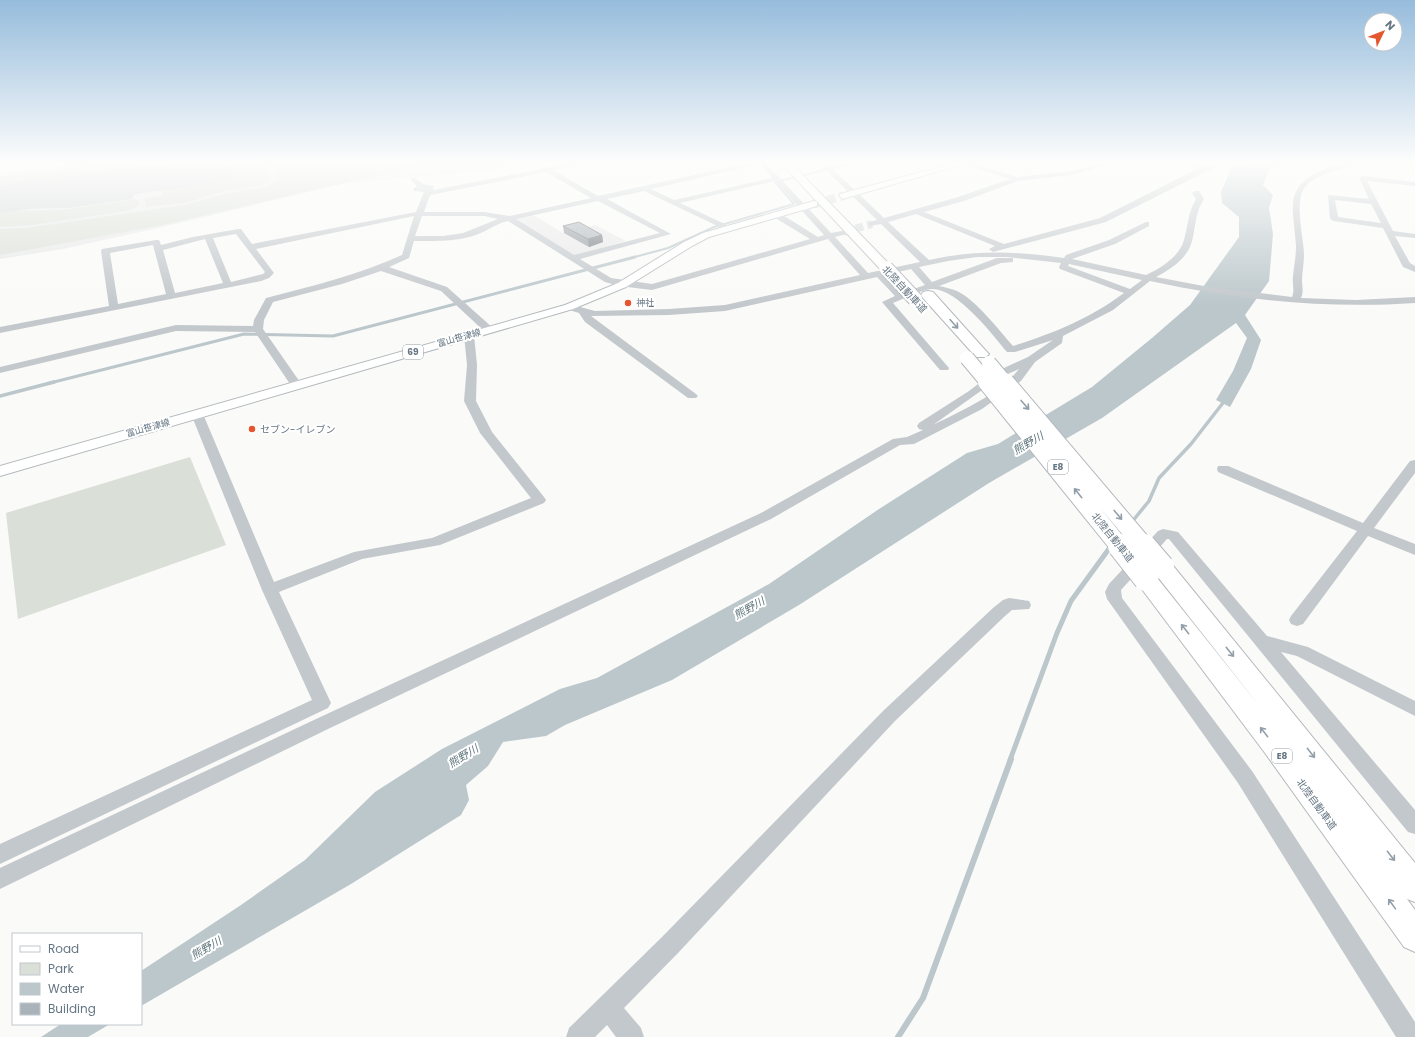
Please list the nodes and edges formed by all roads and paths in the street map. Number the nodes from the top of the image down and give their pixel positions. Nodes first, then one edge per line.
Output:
1 (421, 209) edge
2 (548, 209) edge
3 (621, 209) edge
4 (688, 209) edge
5 (792, 209) edge
6 (811, 209) edge
7 (831, 209) edge
8 (837, 209) edge
9 (871, 209) edge
10 (922, 209) edge
11 (1124, 209) edge
12 (1193, 209) edge
13 (1297, 209) edge
14 (1333, 209) edge
15 (1378, 209) edge
16 (916, 211) junction
17 (419, 214) junction
18 (775, 214) junction
19 (509, 218) junction
20 (883, 220) junction
21 (872, 224) tunnel mouth
22 (1146, 224) dead end
23 (726, 228) junction
24 (1388, 229) junction
25 (844, 232) tunnel mouth
26 (208, 236) junction
27 (828, 236) junction
28 (1415, 236) edge
29 (410, 238) junction
30 (816, 240) junction
31 (1003, 246) junction
32 (251, 247) junction
33 (158, 249) junction
34 (978, 254) junction
35 (1025, 255) junction
36 (572, 258) junction
37 (1068, 261) junction
38 (927, 263) junction
39 (913, 266) junction
40 (382, 268) junction
41 (888, 269) junction
42 (1415, 269) edge
43 (867, 277) junction
44 (1150, 279) junction
45 (228, 285) junction
46 (622, 285) junction
47 (264, 289) junction
48 (1131, 292) junction
49 (919, 294) junction
50 (172, 296) junction
51 (1292, 300) junction
52 (1415, 300) edge
53 (568, 307) junction
54 (114, 308) junction
55 (583, 311) junction
56 (258, 329) junction
57 (0, 330) edge
58 (489, 330) junction
59 (1058, 335) junction
60 (469, 336) junction
61 (1036, 342) junction
62 (1010, 355) dead end
63 (944, 368) dead end
64 (0, 370) edge
65 (296, 385) junction
66 (692, 396) dead end
67 (197, 414) junction
68 (1415, 464) edge
69 (1223, 469) dead end
70 (0, 471) edge
71 (1366, 529) junction
72 (1415, 550) edge
73 (1154, 573) junction
74 (270, 590) junction
75 (1023, 604) dead end
76 (1297, 620) dead end
77 (1264, 642) junction
78 (1415, 709) edge
79 (1415, 825) edge
80 (0, 854) edge
81 (0, 879) edge
82 (1415, 886) edge
83 (1415, 936) edge
84 (608, 1006) junction
85 (578, 1037) edge
86 (632, 1037) edge
87 (1410, 1037) edge

1 - 17 street
2 - 19 street
3 - 36 street
4 - 23 street
5 - 18 main road, 富山笹津線 / 69
6 - 27 street
7 - 41 highway, 北陸自動車道 / E8
8 - 41 highway, 北陸自動車道 / E8
9 - 20 street
10 - 16 street
11 - 31 street
12 - 44 street
13 - 51 street
14 - 24 street
15 - 24 street
16 - 20 street
16 - 31 street
17 - 19 street
17 - 29 street
17 - 32 street
18 - 23 main road, 富山笹津線 / 69
18 - 30 street
19 - 29 street
19 - 36 street
20 - 21 street
20 - 38 street
22 - 37 street
23 - 46 main road, 富山笹津線 / 69
24 - 28 street
24 - 42 street
25 - 27 street
26 - 32 street
26 - 33 street
26 - 45 street
27 - 30 street
27 - 43 street
29 - 40 street
30 - 46 street
31 - 34 street
32 - 47 street
33 - 50 street
33 - 54 street
34 - 35 street
34 - 38 street
35 - 37 street
35 - 49 street
36 - 46 street
37 - 44 street
37 - 48 street
38 - 39 street
39 - 41 street
39 - 49 street
40 - 47 street
40 - 58 street
41 - 43 street
41 - 49 highway, 北陸自動車道 / E8, bridge
43 - 55 street
44 - 48 street
44 - 51 street
45 - 47 street
45 - 50 street
46 - 53 main road, 富山笹津線 / 69
47 - 56 street
48 - 59 street
49 - 61 street
49 - 63 street
49 - 73 highway, 北陸自動車道 / E8, bridge
50 - 54 street
51 - 52 street
53 - 55 street
53 - 58 main road, 富山笹津線 / 69
54 - 57 street
55 - 66 street
56 - 64 street
56 - 65 street
58 - 60 main road, 富山笹津線 / 69
59 - 61 street
59 - 81 street
60 - 65 main road, 富山笹津線 / 69
60 - 74 street
61 - 62 street
65 - 67 main road, 富山笹津線 / 69
67 - 70 main road, 富山笹津線 / 69
67 - 74 street
68 - 71 street
69 - 71 street
71 - 72 street
71 - 76 street
73 -> 82 highway, 北陸自動車道 / E8
83 -> 73 highway, 北陸自動車道 / E8
74 - 80 street
75 - 84 street
77 - 78 street
77 - 79 street
77 - 87 street
84 - 85 street
84 - 86 street

